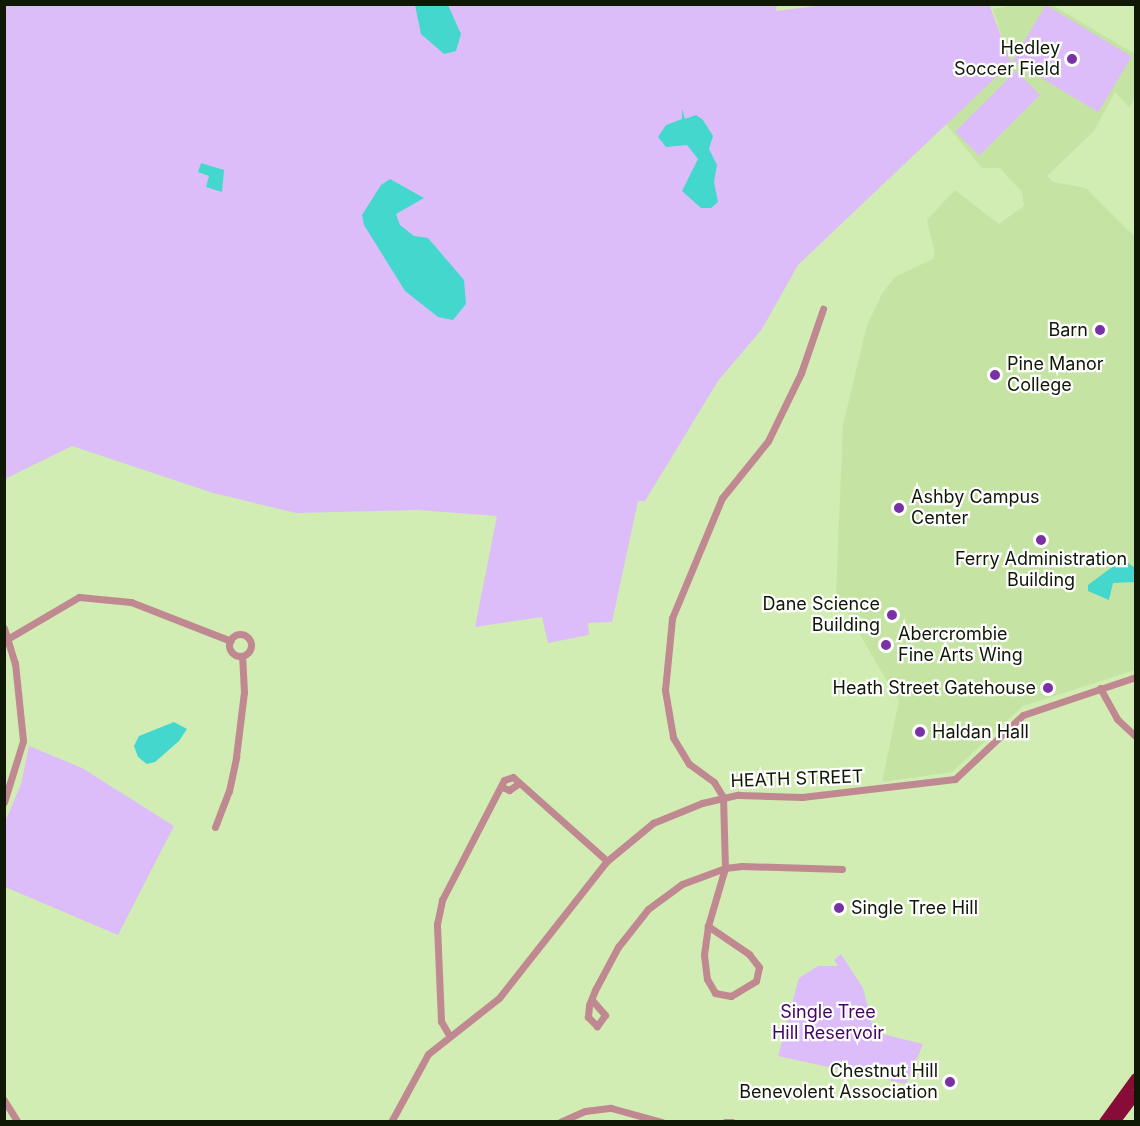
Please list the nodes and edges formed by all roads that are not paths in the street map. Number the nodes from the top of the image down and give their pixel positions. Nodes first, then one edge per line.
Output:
1 (823, 309) dead end
2 (4, 628) edge
3 (9, 638) junction
4 (231, 640) junction
5 (242, 656) junction
6 (1136, 677) edge
7 (1100, 688) junction
8 (1136, 738) edge
9 (518, 784) junction
10 (502, 787) junction
11 (723, 797) junction
12 (4, 802) edge
13 (215, 827) dead end
14 (608, 861) junction
15 (725, 868) junction
16 (842, 869) dead end
17 (708, 926) junction
18 (592, 1000) dead end
19 (449, 1035) junction
20 (1136, 1078) edge
21 (1136, 1094) edge
22 (4, 1100) edge
23 (642, 1119) edge
24 (18, 1122) edge
25 (391, 1122) edge
26 (560, 1122) edge
27 (662, 1122) edge
28 (725, 1122) edge
29 (732, 1122) edge
30 (1104, 1122) edge
31 (1115, 1122) edge

1 - 11 street
2 - 3 street
3 - 4 street
3 - 12 street
4 - 5 street
4 - 5 street
5 - 13 street
6 - 7 street, HEATH STREET
7 - 8 street
7 - 11 street, HEATH STREET
9 - 10 street
9 - 10 street
9 - 14 street
10 - 19 street
11 - 14 street, HEATH STREET
11 - 15 street
14 - 19 street, HEATH STREET
15 - 16 street
15 - 17 street
15 - 18 street
17 - 17 street
19 - 25 street, HEATH STREET
20 - 30 highway
21 - 31 highway
22 - 24 street
23 - 26 street
23 - 27 street
28 - 29 street

